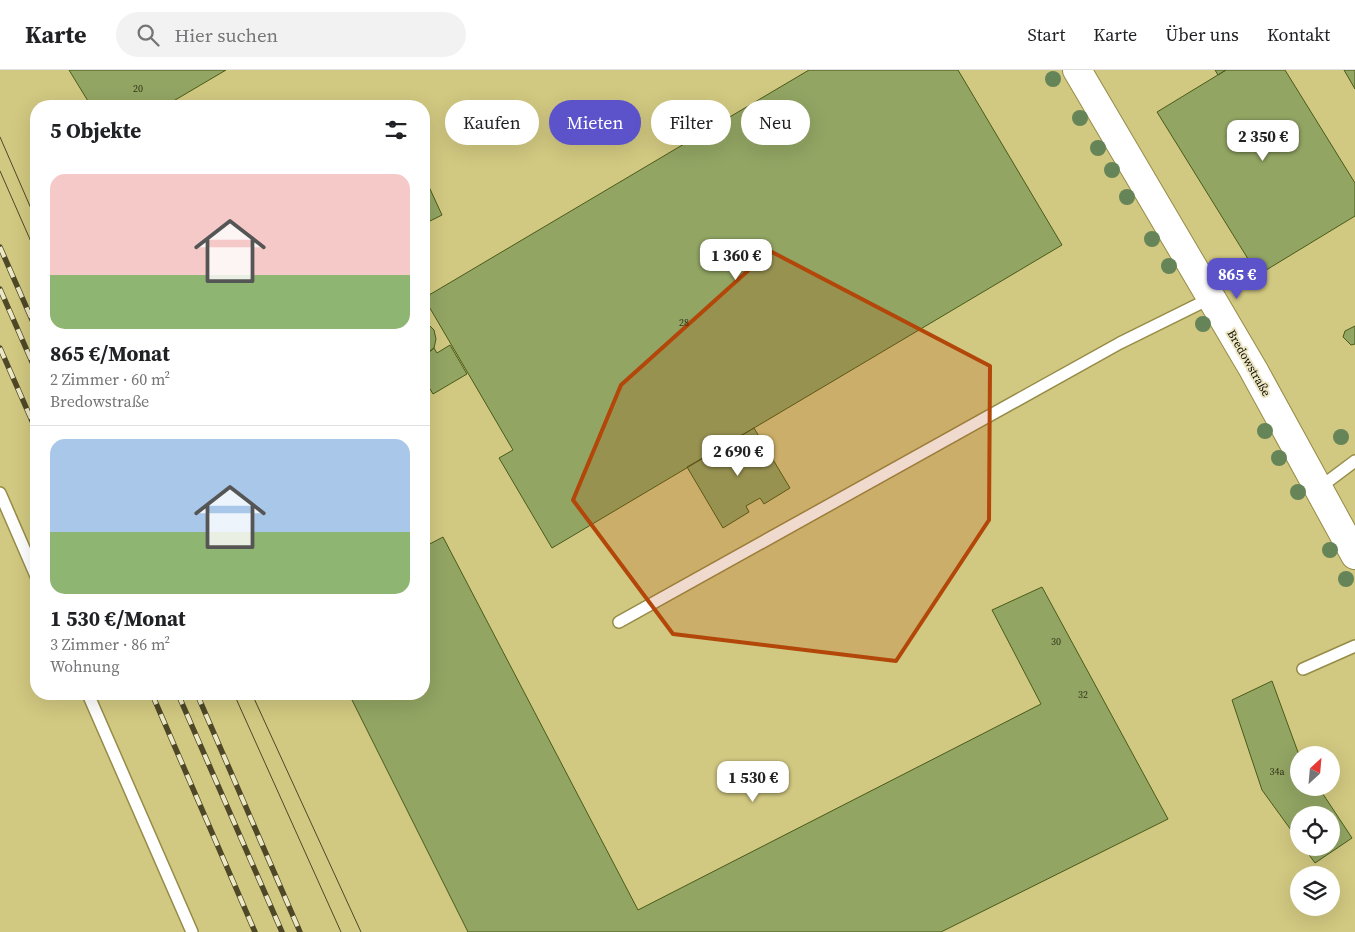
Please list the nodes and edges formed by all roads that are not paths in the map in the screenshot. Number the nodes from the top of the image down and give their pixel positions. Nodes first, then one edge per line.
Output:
1 (1078, 70) edge
2 (1212, 298) junction
3 (1355, 461) edge
4 (1319, 488) junction
5 (0, 493) edge
6 (1355, 555) edge
7 (30, 562) edge
8 (619, 622) dead end
9 (1355, 646) edge
10 (1304, 669) dead end
11 (91, 700) edge
12 (192, 932) edge

1 - 2 street, Bredowstraße
2 - 4 street, Bredowstraße
2 - 8 lane
3 - 4 lane
4 - 6 street, Bredowstraße
5 - 7 lane
9 - 10 lane
11 - 12 lane

